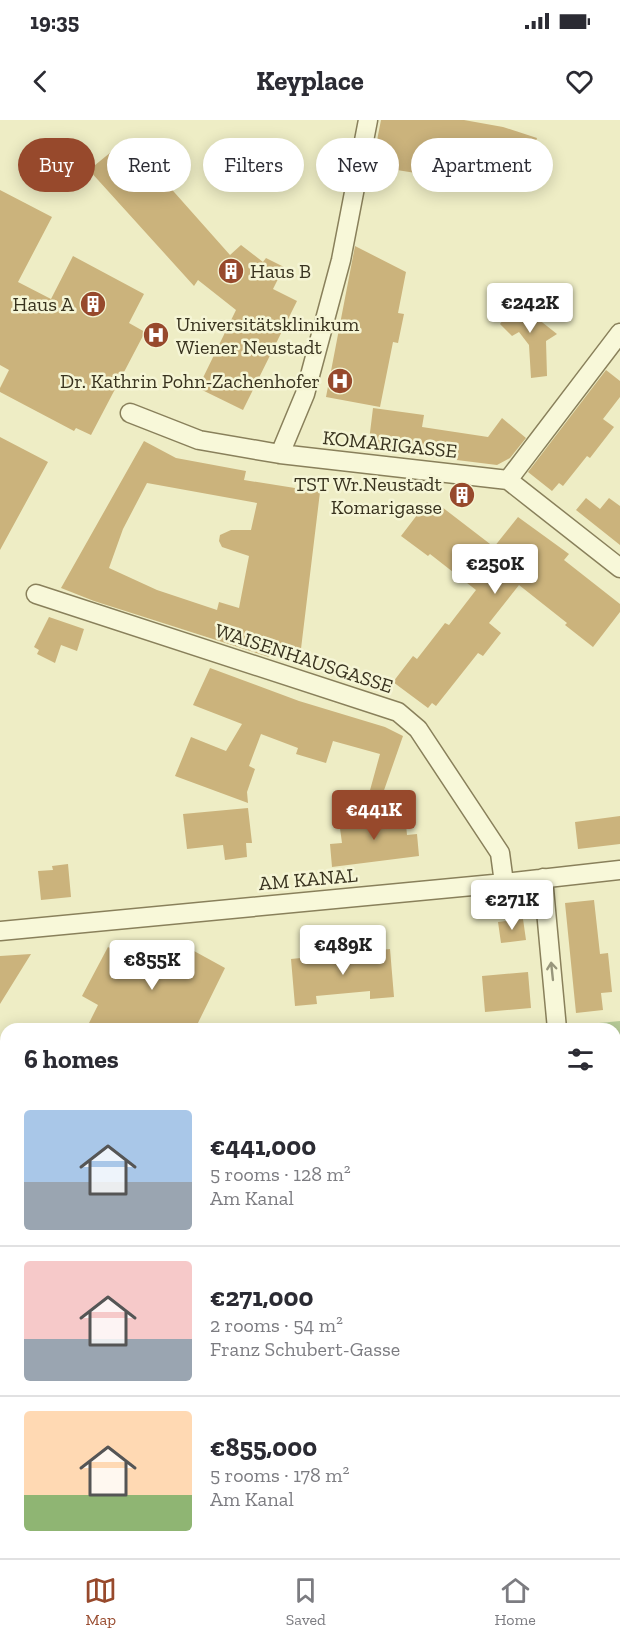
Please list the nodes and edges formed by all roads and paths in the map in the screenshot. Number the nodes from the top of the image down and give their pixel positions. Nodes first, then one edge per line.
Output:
1 (368, 120) edge
2 (617, 344) edge
3 (130, 413) dead end
4 (280, 454) junction
5 (508, 480) junction
6 (620, 568) edge
7 (36, 594) dead end
8 (620, 870) edge
9 (543, 878) junction
10 (504, 883) junction
11 (0, 931) edge
12 (556, 1023) edge

1 - 4 street
2 - 5 street
3 - 4 street, KOMARIGASSE
4 - 5 street, KOMARIGASSE
5 - 6 street
7 - 10 street, WAISENHAUSGASSE
8 - 9 street, AM KANAL
9 - 10 street, AM KANAL
12 -> 9 street
10 - 11 street, AM KANAL

